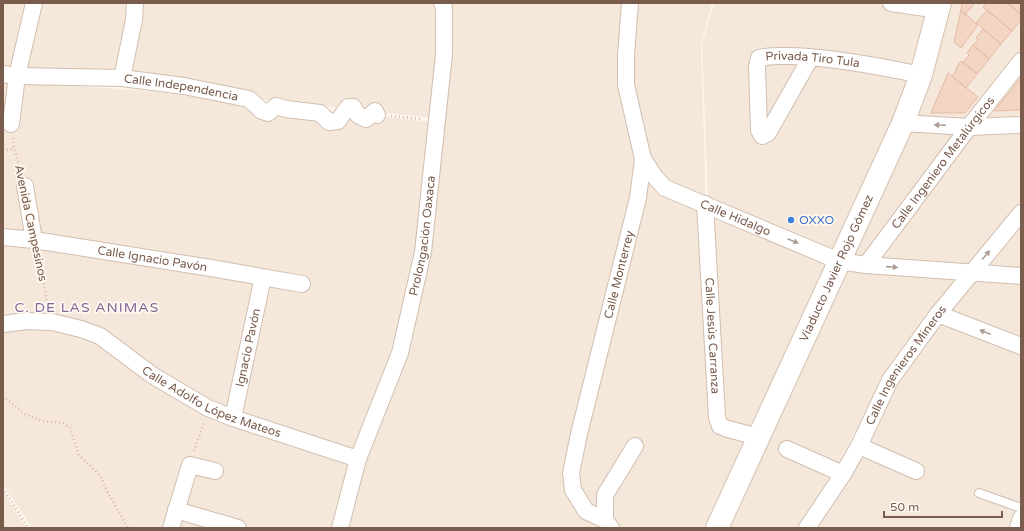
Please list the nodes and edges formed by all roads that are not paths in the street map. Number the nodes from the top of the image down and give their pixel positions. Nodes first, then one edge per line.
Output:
1 (34, 3) edge
2 (135, 3) edge
3 (442, 3) edge
4 (630, 3) edge
5 (891, 3) edge
6 (940, 7) edge
7 (811, 57) junction
8 (1021, 61) edge
9 (10, 75) edge
10 (921, 75) junction
11 (122, 78) junction
12 (377, 115) road end
13 (903, 123) junction
14 (12, 124) road end
15 (1021, 125) edge
16 (968, 127) junction
17 (643, 158) junction
18 (25, 186) road end
19 (705, 204) junction
20 (1021, 213) edge
21 (3, 237) edge
22 (34, 240) junction
23 (840, 261) junction
24 (866, 265) junction
25 (971, 272) junction
26 (1021, 276) edge
27 (263, 277) junction
28 (302, 284) dead end
29 (938, 314) junction
30 (3, 324) edge
31 (1021, 346) edge
32 (233, 418) junction
33 (758, 437) junction
34 (636, 446) dead end
35 (859, 446) junction
36 (787, 449) dead end
37 (358, 459) junction
38 (215, 472) dead end
39 (916, 472) dead end
40 (843, 474) junction
41 (979, 492) dead end
42 (1021, 508) edge
43 (176, 510) junction
44 (1021, 518) edge
45 (608, 524) edge
46 (171, 528) edge
47 (238, 528) edge
48 (340, 528) edge
49 (717, 528) edge
50 (807, 528) edge
51 (1018, 528) edge

1 - 9 street
2 - 11 street
3 - 37 street, Prolongación Oaxaca
4 - 17 street, Calle Monterrey
5 - 6 street
6 - 10 main road, Viaducto Javier Rojo Gómez
7 - 7 street, Privada Tiro Tula
7 - 10 street, Privada Tiro Tula
8 - 16 street, Calle Ingeniero Metalúrgicos
9 - 11 street, Calle Independencia
9 - 14 street
10 - 13 main road, Viaducto Javier Rojo Gómez
11 - 12 street, Calle Independencia
16 -> 13 street
13 - 23 main road, Viaducto Javier Rojo Gómez
15 - 16 street
16 - 24 street, Calle Ingeniero Metalúrgicos
17 - 19 street, Calle Hidalgo
17 - 45 street, Calle Monterrey
18 - 22 street, Avenida Campesinos
19 -> 23 street, Calle Hidalgo
19 - 33 street, Calle Jesús Carranza
25 -> 20 street, Calle Ingenieros Mineros
21 - 22 street, Calle Ignacio Pavón
22 - 27 street, Calle Ignacio Pavón
23 - 24 street, Calle Hidalgo
23 - 33 main road, Viaducto Javier Rojo Gómez
24 -> 25 street, Calle Hidalgo
25 - 26 street, Calle Hidalgo
25 - 29 street, Calle Ingenieros Mineros
27 - 28 street, Calle Ignacio Pavón
27 - 32 street, Ignacio Pavón
31 -> 29 street
29 - 35 street, Calle Ingenieros Mineros
30 - 32 street, Calle Adolfo López Mateos
32 - 37 street, Calle Adolfo López Mateos
33 - 49 main road, Viaducto Javier Rojo Gómez
34 - 45 street
35 - 39 street
35 - 40 street, Calle Ingenieros Mineros
36 - 40 street
37 - 48 street
38 - 43 street
40 - 50 street, Calle Ingenieros Mineros
41 - 42 lane
43 - 46 street
43 - 47 street
44 - 51 street

